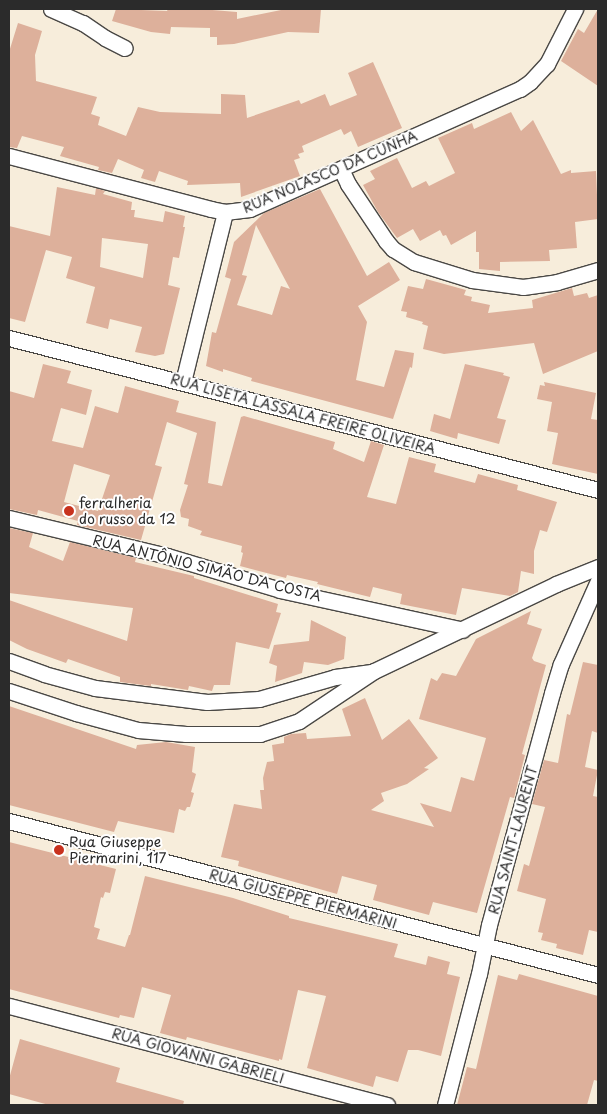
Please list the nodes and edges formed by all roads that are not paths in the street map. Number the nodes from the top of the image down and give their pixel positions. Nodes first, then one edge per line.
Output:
1 (51, 9) edge
2 (575, 9) edge
3 (125, 48) dead end
4 (9, 156) edge
5 (341, 168) junction
6 (225, 212) junction
7 (598, 270) edge
8 (9, 338) edge
9 (183, 382) junction
10 (598, 490) edge
11 (9, 518) edge
12 (598, 567) edge
13 (598, 581) edge
14 (463, 630) junction
15 (9, 661) edge
16 (374, 671) junction
17 (9, 691) edge
18 (9, 821) edge
19 (486, 945) junction
20 (598, 975) edge
21 (9, 1006) edge
22 (387, 1105) edge
23 (445, 1105) edge

1 - 3 street
2 - 5 street, RUA NOLASCO DA CUNHA
4 - 6 street, RUA NOLASCO DA CUNHA
5 - 6 street, RUA NOLASCO DA CUNHA
5 - 7 street
6 - 9 street
8 - 9 street, RUA LISETA LASSALA FREIRE OLIVEIRA
9 - 10 street, RUA LISETA LASSALA FREIRE OLIVEIRA
11 - 14 street, RUA ANTÔNIO SIMÃO DA COSTA
12 - 14 street
13 - 19 street, RUA SAINT-LAURENT
14 - 16 street
15 - 16 street
16 - 17 street
18 - 19 street, RUA GIUSEPPE PIERMARINI
19 - 20 street, RUA GIUSEPPE PIERMARINI
19 - 23 street, RUA SAINT-LAURENT
21 - 22 street, RUA GIOVANNI GABRIELI

